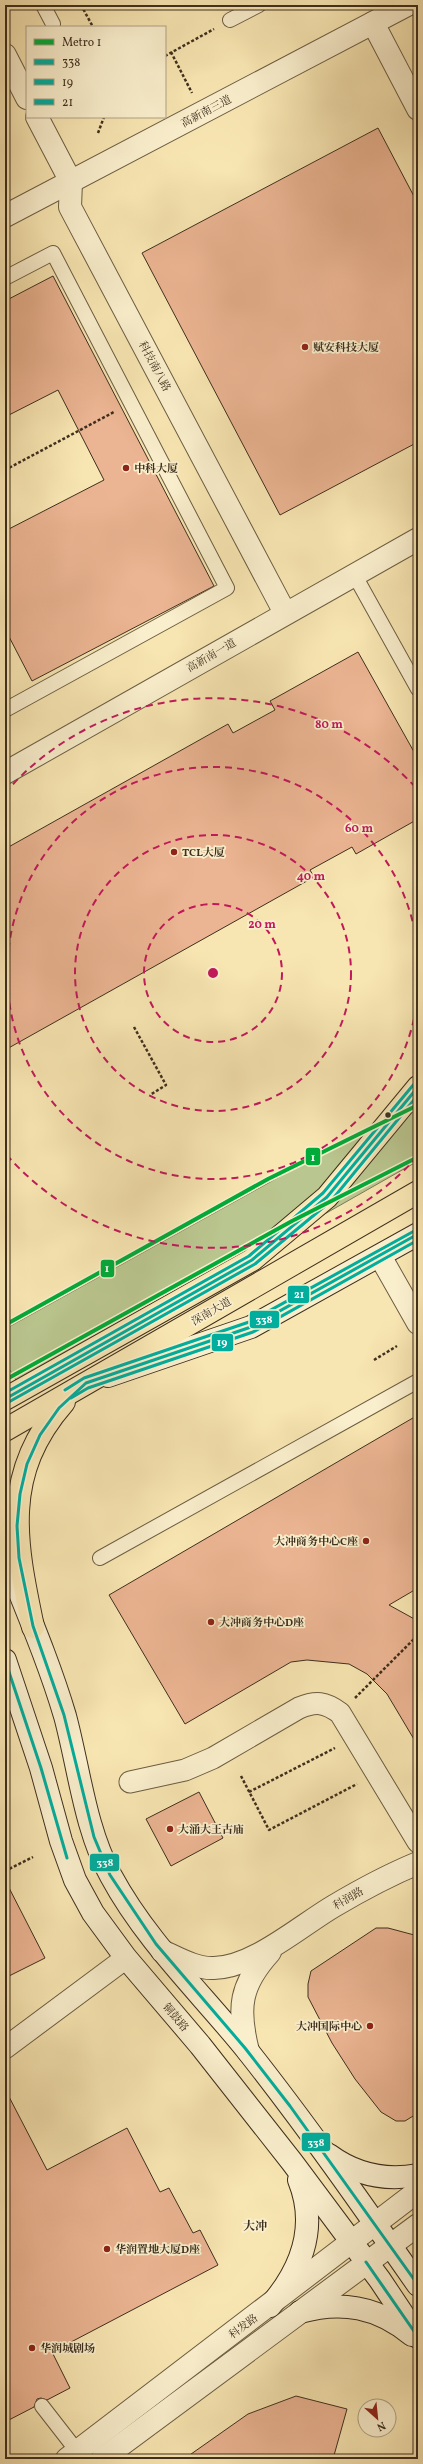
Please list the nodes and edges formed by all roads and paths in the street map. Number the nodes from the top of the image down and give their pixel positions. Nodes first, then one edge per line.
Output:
1 (43, 5) edge
2 (81, 5) edge
3 (259, 5) edge
4 (407, 5) edge
5 (230, 20) joint
6 (373, 23) junction
7 (53, 24) dead end
8 (92, 26) edge
9 (171, 52) junction
10 (5, 55) edge
11 (166, 55) edge
12 (192, 94) dead end
13 (26, 96) edge
14 (418, 108) edge
15 (38, 118) edge
16 (104, 118) edge
17 (98, 133) dead end
18 (71, 182) junction
19 (5, 216) edge
20 (5, 278) edge
21 (131, 403) junction
22 (5, 470) edge
23 (418, 539) edge
24 (354, 574) junction
25 (285, 613) junction
26 (418, 689) edge
27 (7, 704) edge
28 (5, 773) edge
29 (134, 1027) dead end
30 (418, 1087) edge
31 (150, 1095) dead end
32 (418, 1192) edge
33 (418, 1234) edge
34 (380, 1256) junction
35 (418, 1323) edge
36 (397, 1346) dead end
37 (374, 1360) dead end
38 (418, 1380) edge
39 (86, 1383) junction
40 (5, 1399) edge
41 (5, 1430) edge
42 (5, 1556) edge
43 (100, 1558) dead end
44 (34, 1627) junction
45 (418, 1635) edge
46 (5, 1660) edge
47 (340, 1713) junction
48 (355, 1737) junction
49 (378, 1773) junction
50 (241, 1776) dead end
51 (130, 1782) dead end
52 (250, 1792) junction
53 (418, 1842) edge
54 (32, 1856) dead end
55 (418, 1863) edge
56 (5, 1871) edge
57 (281, 1939) junction
58 (162, 1951) junction
59 (126, 1958) junction
60 (5, 2048) edge
61 (248, 2051) junction
62 (320, 2149) junction
63 (292, 2162) junction
64 (418, 2176) edge
65 (418, 2191) edge
66 (375, 2224) junction
67 (418, 2225) edge
68 (352, 2243) junction
69 (390, 2246) junction
70 (366, 2263) junction
71 (418, 2285) edge
72 (270, 2306) junction
73 (300, 2312) junction
74 (418, 2339) edge
75 (42, 2406) dead end
76 (72, 2455) edge
77 (102, 2459) edge

1 - 7 lane
2 - 8 path
3 - 5 lane
4 - 6 street, 高新南三道
5 - 9 path
6 - 14 street
6 - 18 street, 高新南三道
9 - 11 path
9 - 12 path
10 - 13 street
15 - 18 street, 科技南八路
16 - 17 path
18 - 19 street, 高新南三道
18 - 25 street, 科技南八路
20 - 21 lane
21 - 22 path
21 - 27 lane
23 - 24 street, 高新南一道
24 - 25 street, 高新南一道
24 - 26 lane
25 - 28 street, 高新南一道
29 - 31 path
30 - 40 main road
32 - 39 main road, 深南大道
33 - 34 street
34 - 35 street
34 - 39 street
36 - 37 path
38 - 43 lane
39 - 41 main road, 深南大道
39 - 44 main road
42 - 44 street
44 - 58 street
45 - 47 path
46 - 59 street, 铜鼓路
47 - 48 street
47 - 51 street
48 - 49 street
48 - 52 path
49 - 52 path
49 - 53 street
50 - 52 path
54 - 56 path
55 - 57 street, 科润路
57 - 58 street, 科润路
57 - 61 street
58 - 61 street
59 - 60 street
59 - 63 street, 铜鼓路
61 - 62 street
62 - 64 street
62 - 66 street
63 - 68 street, 铜鼓路
63 - 72 street
65 - 66 street, 科发路
66 - 68 street, 科发路
66 - 69 street
67 - 69 street, 科发路
68 - 70 street, 铜鼓路
68 - 72 street, 科发路
69 - 70 street, 科发路
69 - 71 street
70 - 73 street, 科发路
70 - 74 street, 铜鼓路
72 - 76 street, 科发路
73 - 74 street
73 - 77 street, 科发路
75 - 76 lane

